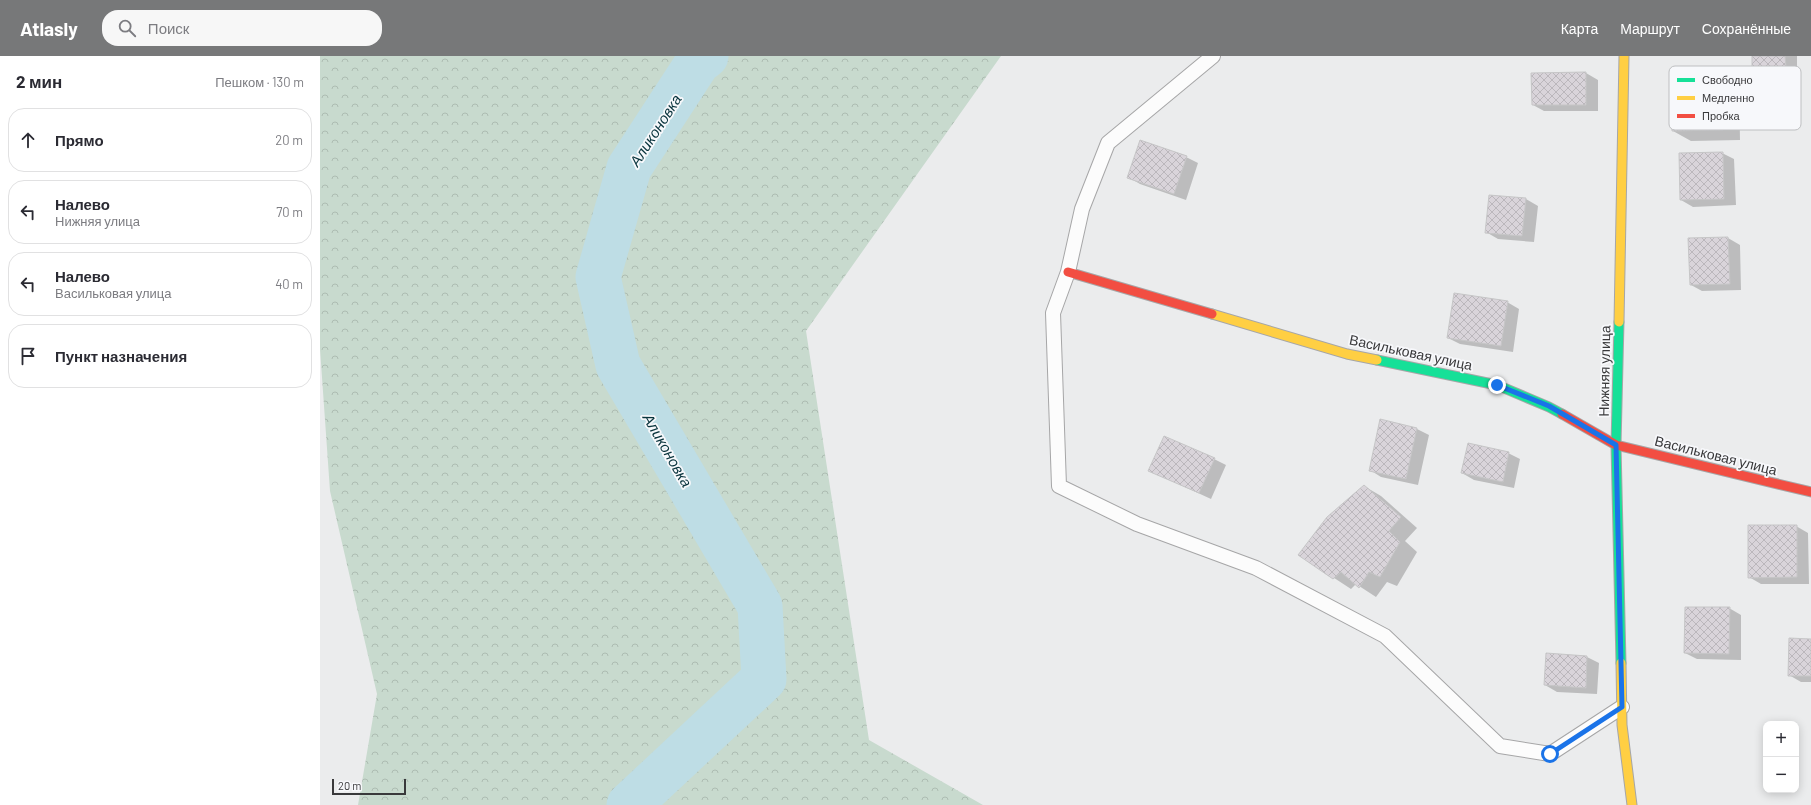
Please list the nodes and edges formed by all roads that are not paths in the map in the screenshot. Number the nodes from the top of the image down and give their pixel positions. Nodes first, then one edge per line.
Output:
1 (1212, 56) edge
2 (1624, 56) edge
3 (1068, 272) junction
4 (1616, 445) junction
5 (1811, 492) edge
6 (1622, 707) junction
7 (1632, 805) edge

1 - 3 lane
2 - 4 street, Нижняя улица
3 - 4 street, Васильковая улица
3 - 6 lane
4 - 5 street, Васильковая улица
4 - 6 street, Нижняя улица
6 - 7 street, Нижняя улица

